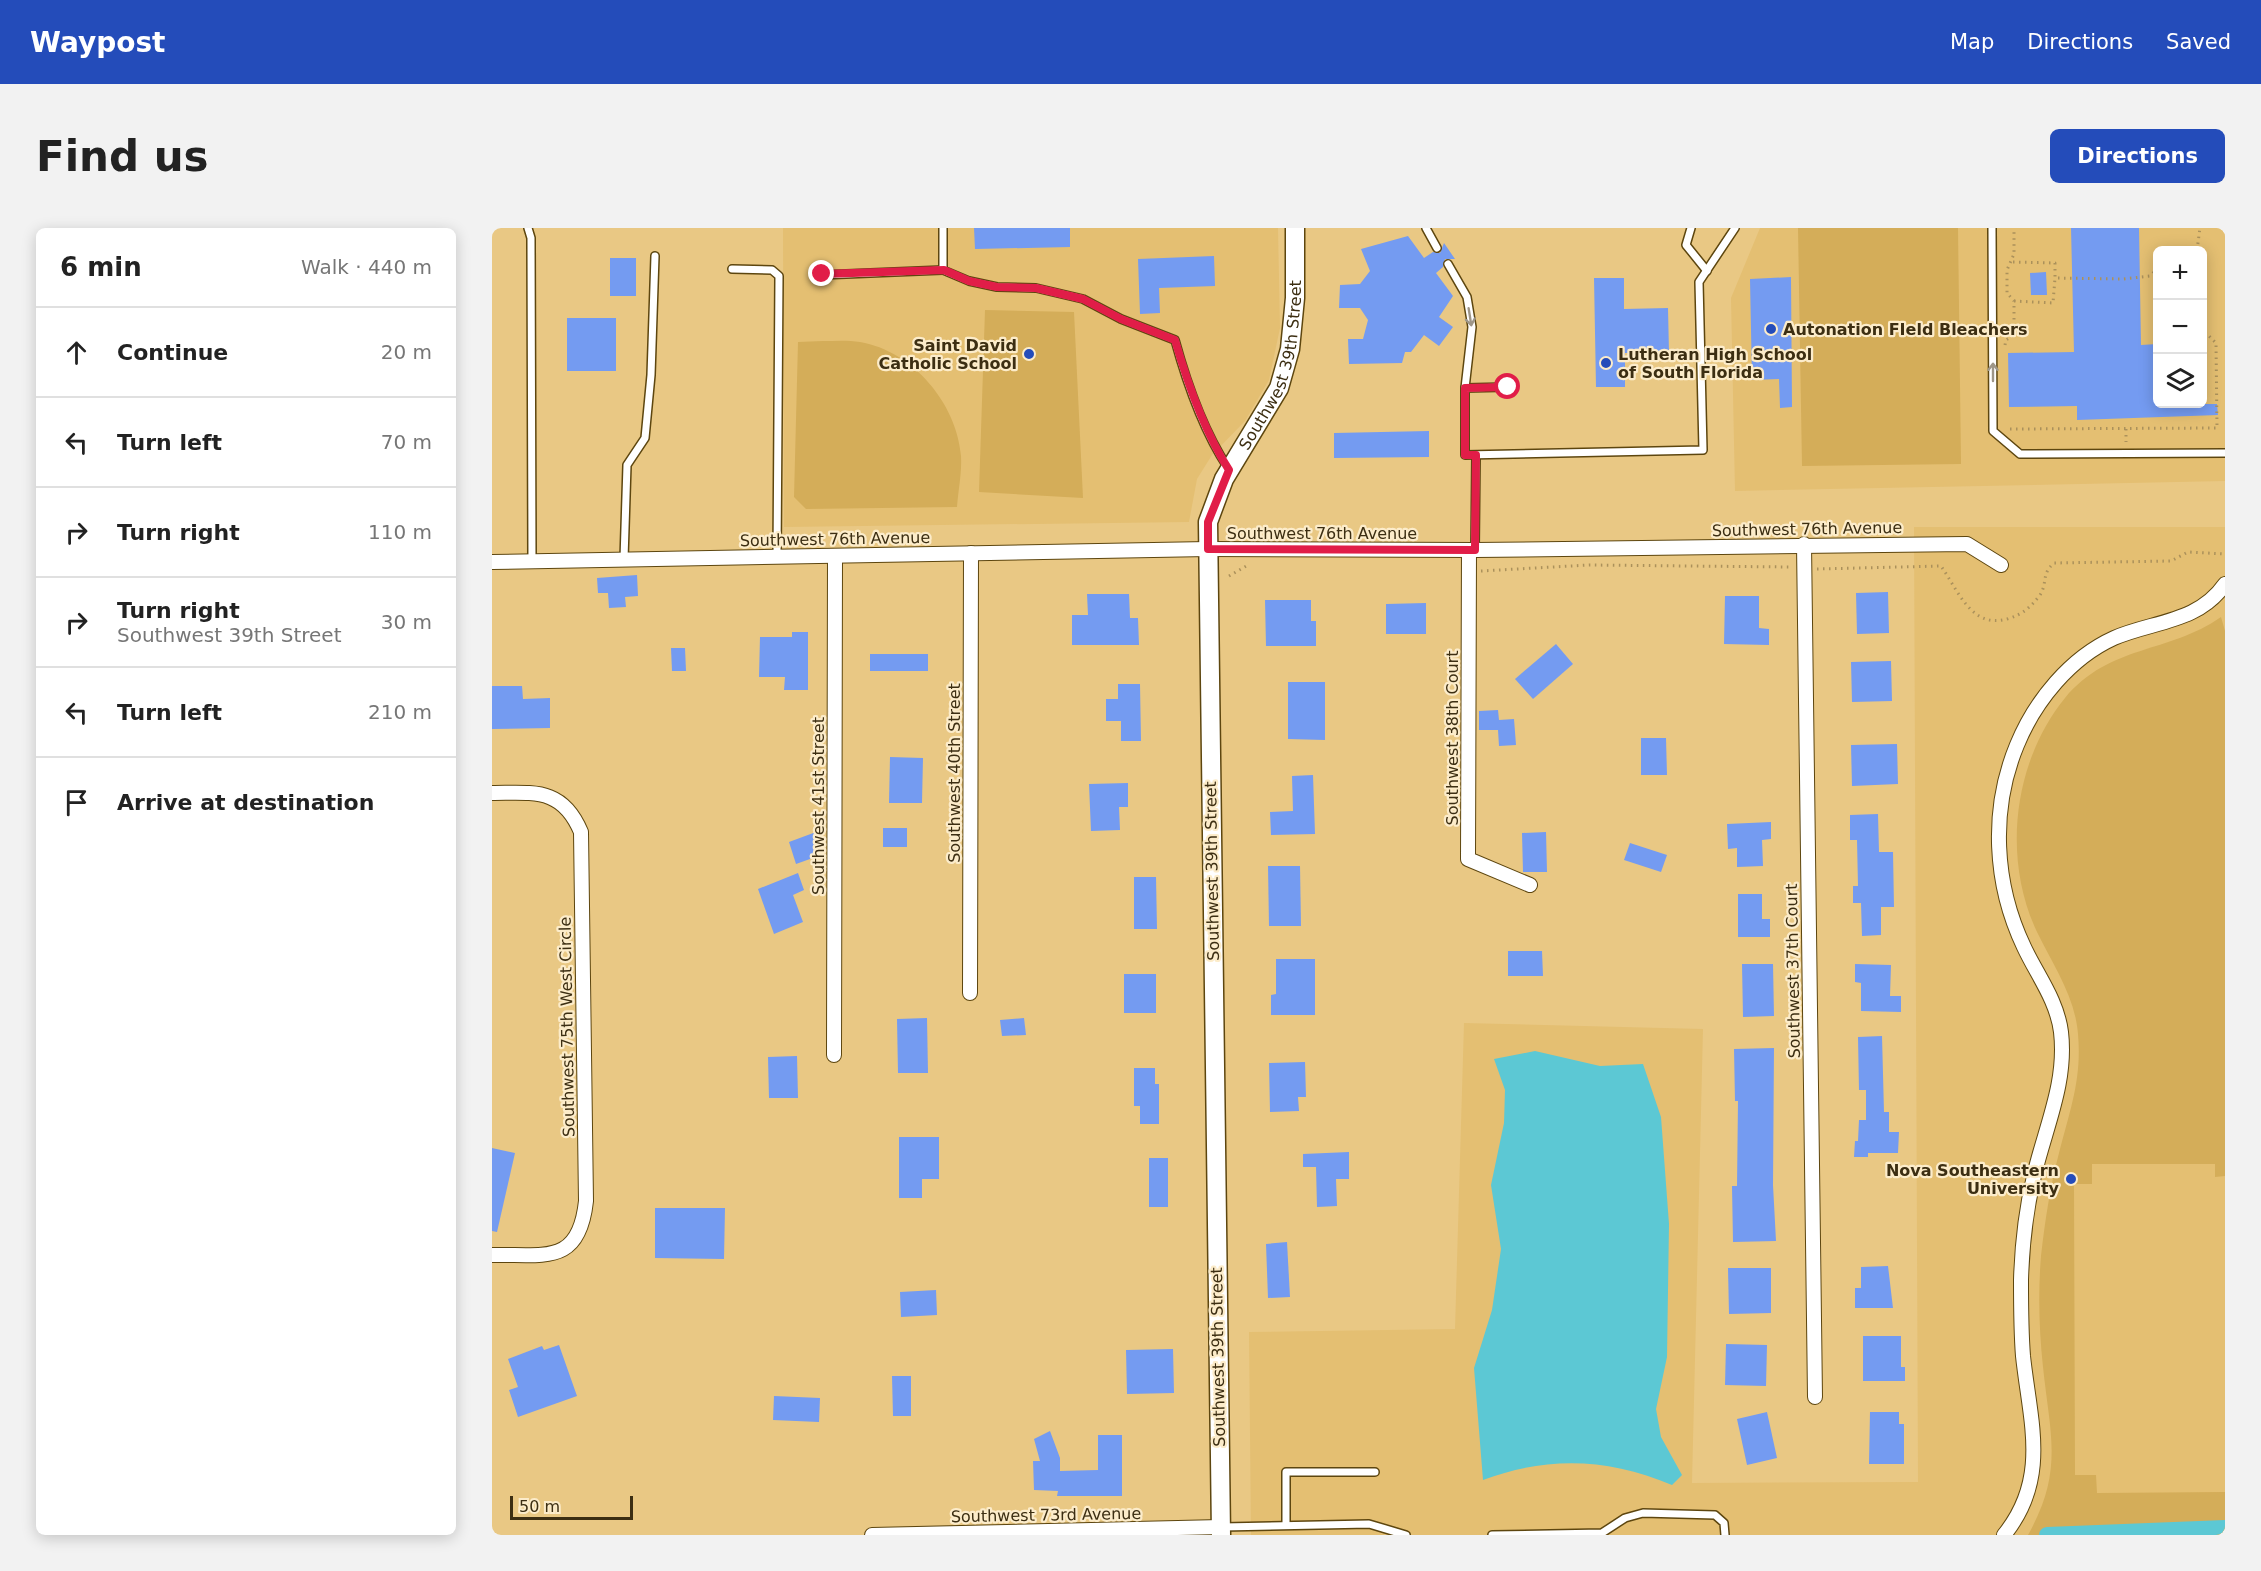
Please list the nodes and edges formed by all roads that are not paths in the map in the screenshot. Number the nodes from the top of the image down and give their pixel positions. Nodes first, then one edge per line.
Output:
1 (528, 228) edge
2 (943, 228) edge
3 (1295, 228) edge
4 (1426, 228) edge
5 (1691, 228) edge
6 (1735, 228) edge
7 (1992, 228) edge
8 (1437, 248) dead end
9 (655, 256) dead end
10 (1448, 264) dead end
11 (732, 269) dead end
12 (944, 270) junction
13 (1707, 271) junction
14 (822, 274) dead end
15 (1508, 387) dead end
16 (1465, 388) junction
17 (2225, 453) edge
18 (1476, 455) junction
19 (1229, 470) junction
20 (1804, 544) junction
21 (1208, 549) junction
22 (1472, 550) junction
23 (971, 554) junction
24 (835, 556) junction
25 (777, 557) junction
26 (624, 559) junction
27 (532, 561) junction
28 (492, 562) edge
29 (2001, 565) dead end
30 (2225, 584) edge
31 (492, 793) edge
32 (1530, 885) dead end
33 (970, 993) dead end
34 (834, 1055) dead end
35 (492, 1255) edge
36 (1815, 1397) dead end
37 (1375, 1472) dead end
38 (1286, 1525) junction
39 (1221, 1531) edge
40 (872, 1535) edge
41 (1406, 1535) edge
42 (1492, 1535) edge
43 (1725, 1535) edge
44 (2004, 1535) edge

1 - 27 lane
2 - 12 lane
3 - 19 street, Southwest 39th Street
4 - 8 lane
5 - 13 lane
6 - 13 lane
17 -> 7 lane
9 - 26 lane
10 -> 16 lane
11 - 25 lane
12 - 14 lane
12 - 19 lane
13 - 18 lane
15 - 16 lane
16 - 18 lane
18 - 22 lane
19 - 21 street, Southwest 39th Street
20 - 22 street, Southwest 76th Avenue
20 - 29 street, Southwest 76th Avenue
20 - 36 street, Southwest 37th Court
21 - 22 street, Southwest 76th Avenue
21 - 23 street, Southwest 76th Avenue
21 - 39 street, Southwest 39th Street
22 - 32 street, Southwest 38th Court
23 - 24 street, Southwest 76th Avenue
23 - 33 street, Southwest 40th Street
24 - 25 street, Southwest 76th Avenue
24 - 34 street, Southwest 41st Street
25 - 26 street, Southwest 76th Avenue
26 - 27 street, Southwest 76th Avenue
27 - 28 street, Southwest 76th Avenue
30 - 44 street
31 - 35 street, Southwest 75th West Circle
37 - 38 lane
38 - 39 lane
38 - 41 lane
39 - 40 street, Southwest 73rd Avenue
42 - 43 lane

